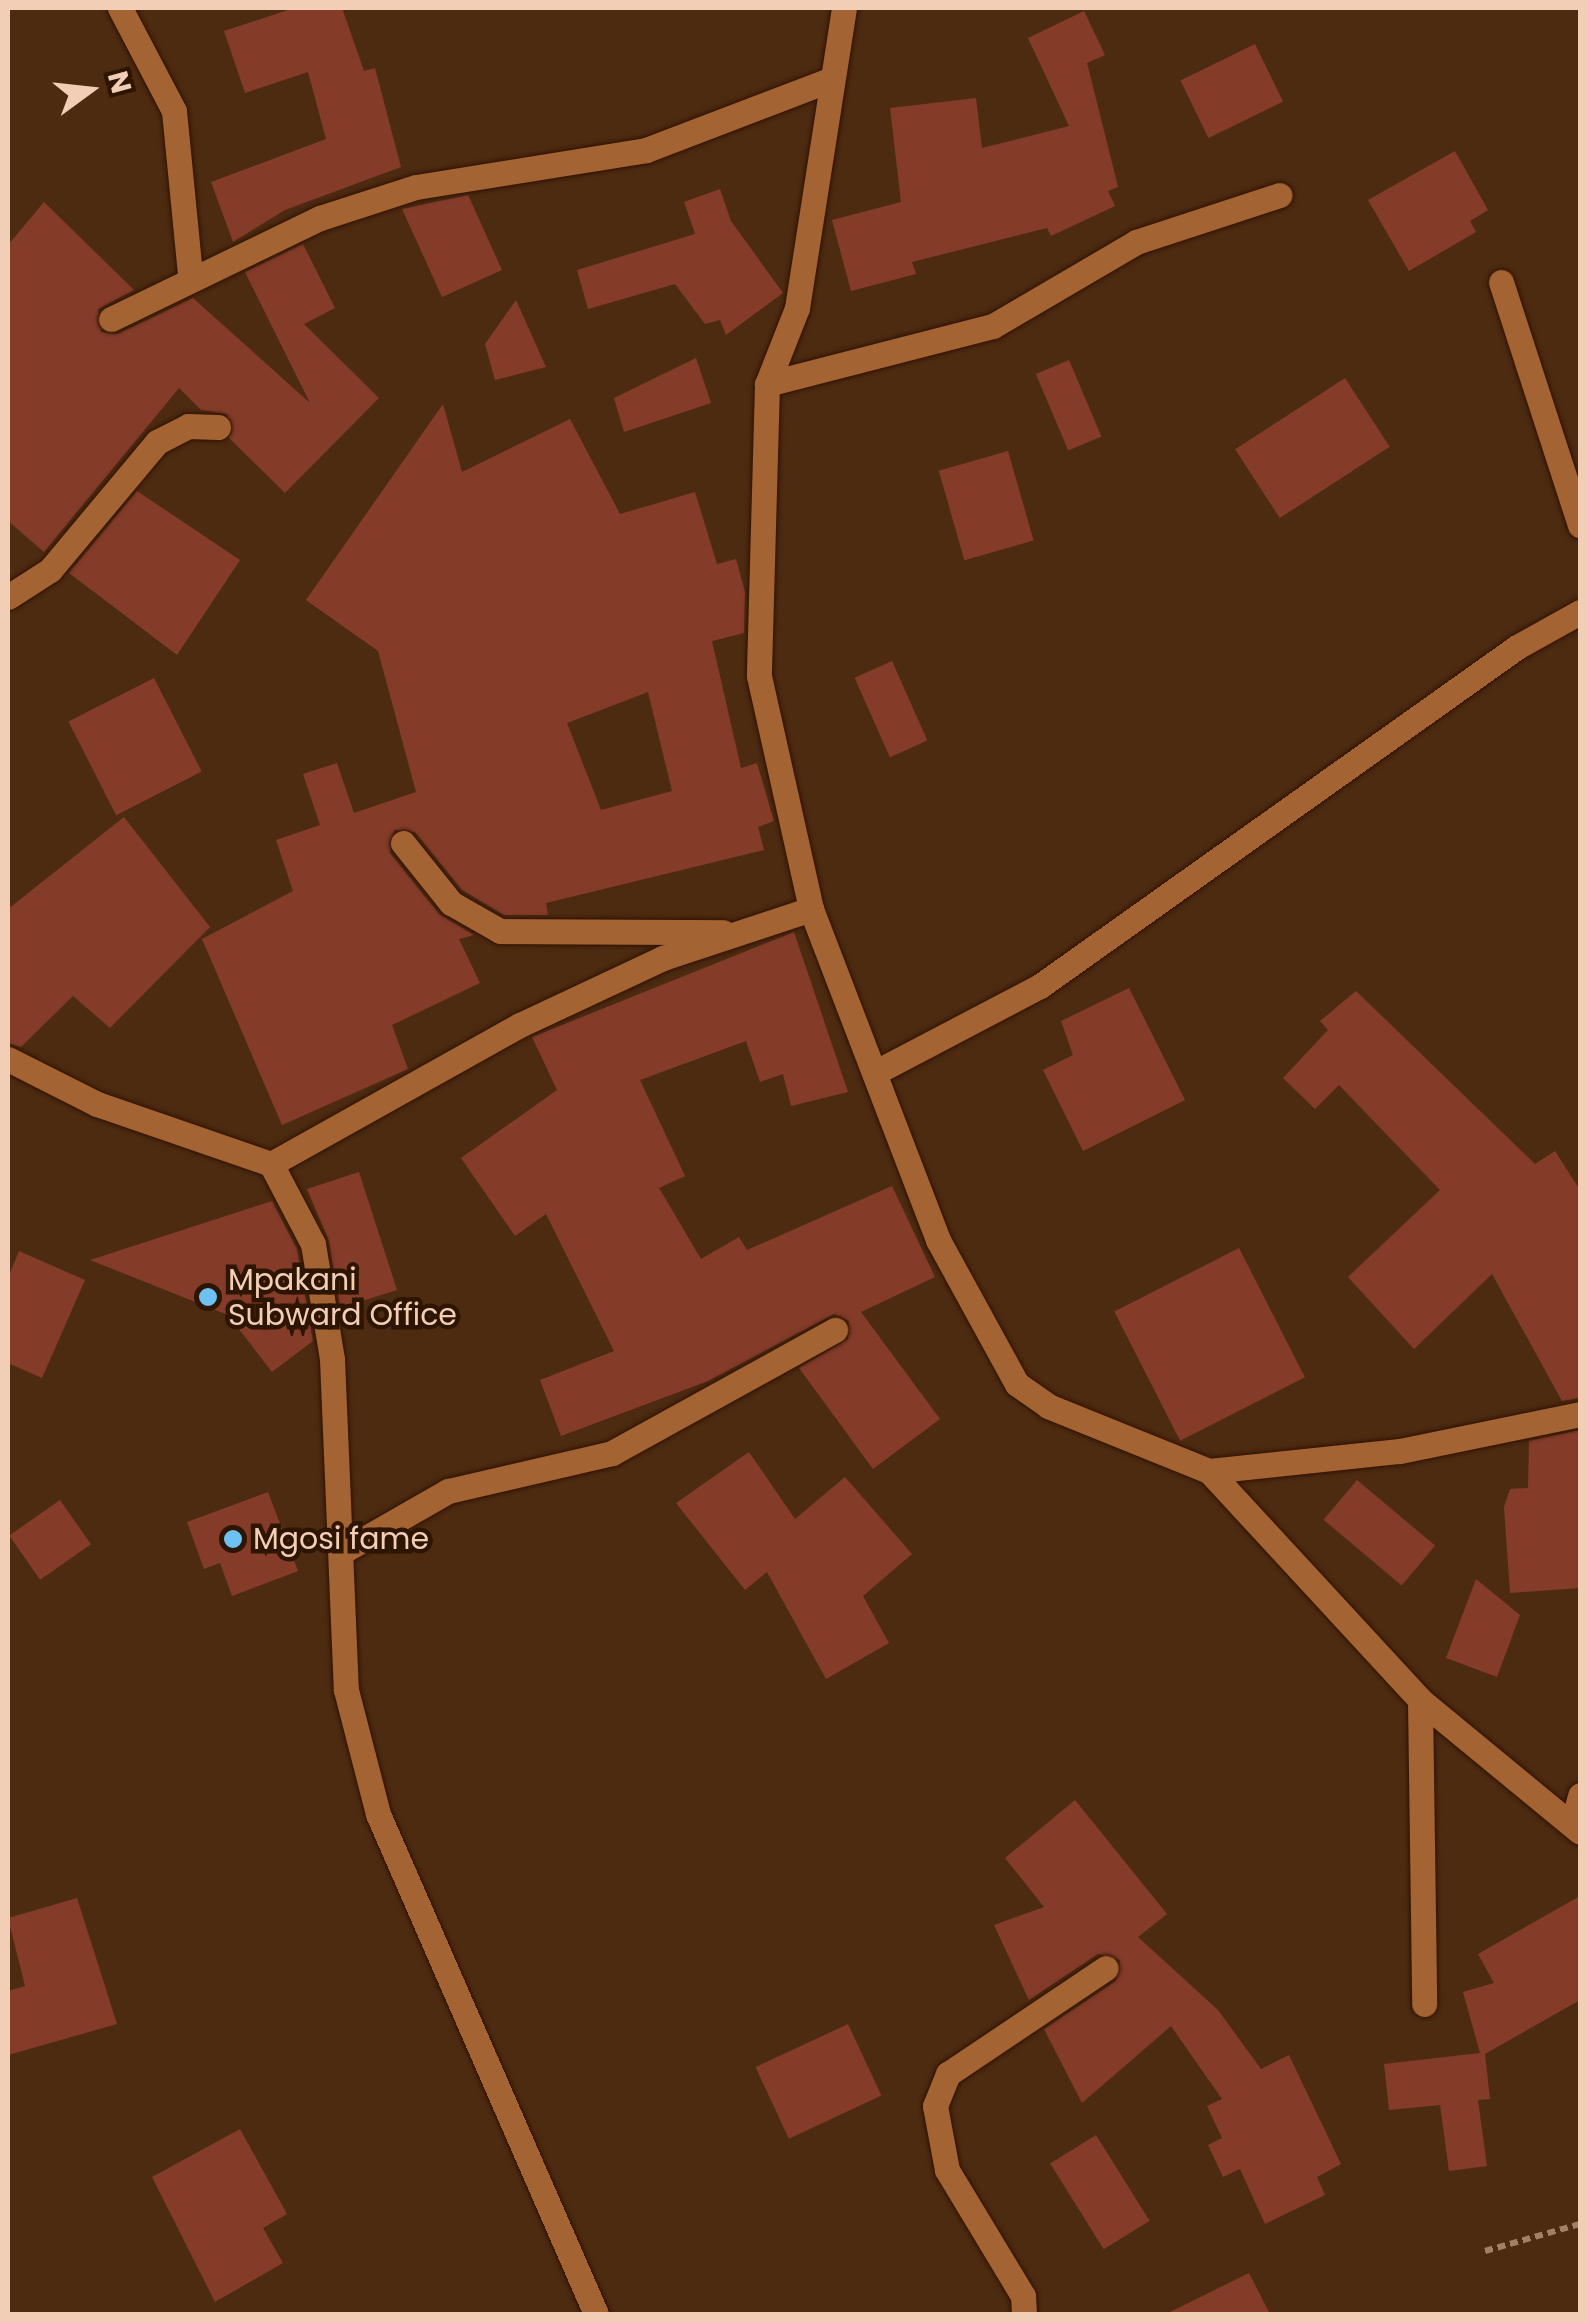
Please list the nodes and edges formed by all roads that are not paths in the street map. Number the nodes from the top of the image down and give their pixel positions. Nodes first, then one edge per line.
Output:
1 (120, 8) edge
2 (844, 8) edge
3 (829, 80) junction
4 (1280, 195) dead end
5 (190, 274) junction
6 (1502, 282) dead end
7 (112, 319) dead end
8 (767, 384) junction
9 (218, 427) dead end
10 (1580, 524) edge
11 (8, 597) edge
12 (1580, 612) edge
13 (403, 842) dead end
14 (810, 909) junction
15 (738, 932) junction
16 (8, 1059) edge
17 (876, 1072) junction
18 (271, 1164) junction
19 (835, 1330) dead end
20 (1580, 1414) edge
21 (1209, 1471) junction
22 (346, 1550) junction
23 (1420, 1700) junction
24 (1580, 1794) edge
25 (1577, 1827) edge
26 (1106, 1968) dead end
27 (1424, 2004) dead end
28 (596, 2314) edge
29 (1024, 2314) edge

1 - 5 street
2 - 3 street
3 - 5 street
3 - 8 street
4 - 8 street
5 - 7 street
6 - 10 street
8 - 14 street
9 - 11 street
12 - 17 street
13 - 15 street
14 - 15 street
14 - 17 street
15 - 18 street
16 - 18 street
17 - 21 street
18 - 22 street
19 - 22 street
20 - 21 street
21 - 23 street
22 - 28 street
23 - 25 street
23 - 27 street
24 - 25 street
26 - 29 street

